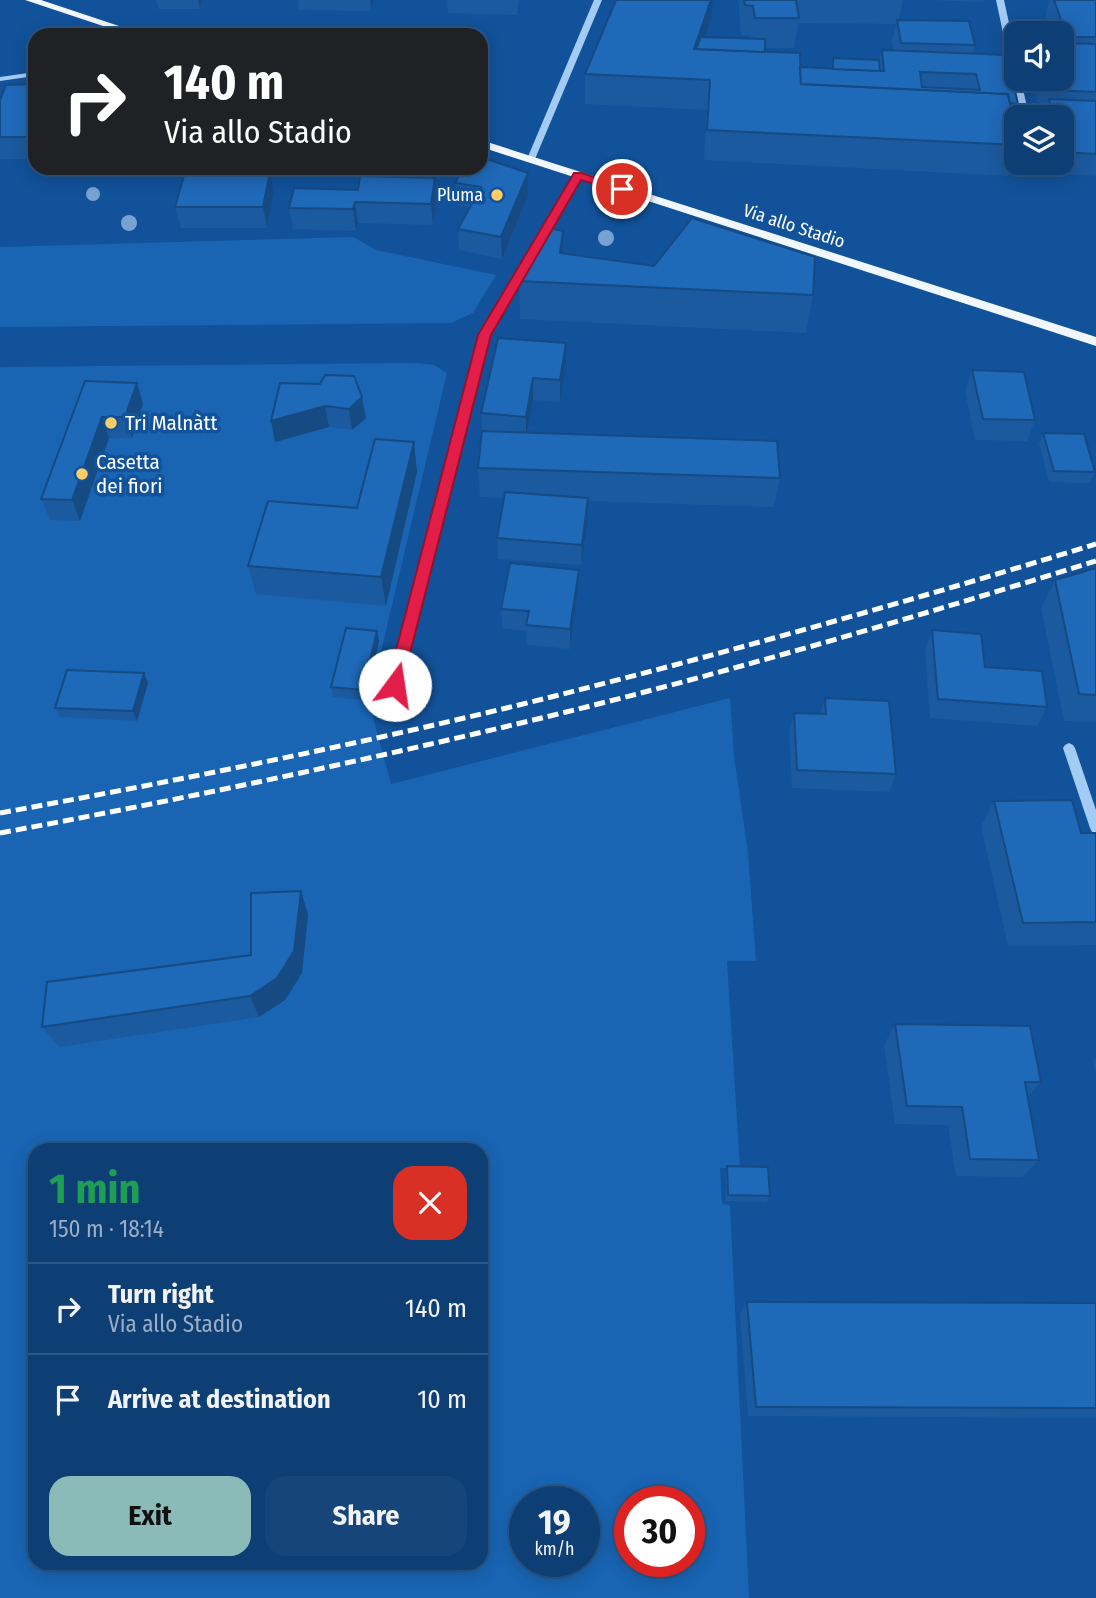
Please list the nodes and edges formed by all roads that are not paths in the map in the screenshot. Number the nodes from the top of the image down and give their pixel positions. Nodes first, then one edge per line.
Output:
1 (30, 0) edge
2 (598, 0) edge
3 (1000, 0) edge
4 (119, 28) edge
5 (28, 75) edge
6 (0, 79) edge
7 (1022, 105) edge
8 (488, 145) edge
9 (531, 159) junction
10 (578, 175) junction
11 (1096, 342) edge
12 (395, 685) dead end
13 (1069, 748) dead end
14 (1096, 828) edge

1 - 4 main road
2 - 9 street
3 - 7 street
5 - 6 street
8 - 9 main road, Via allo Stadio
9 - 10 main road, Via allo Stadio
10 - 11 main road, Via allo Stadio
10 - 12 street
13 - 14 street

